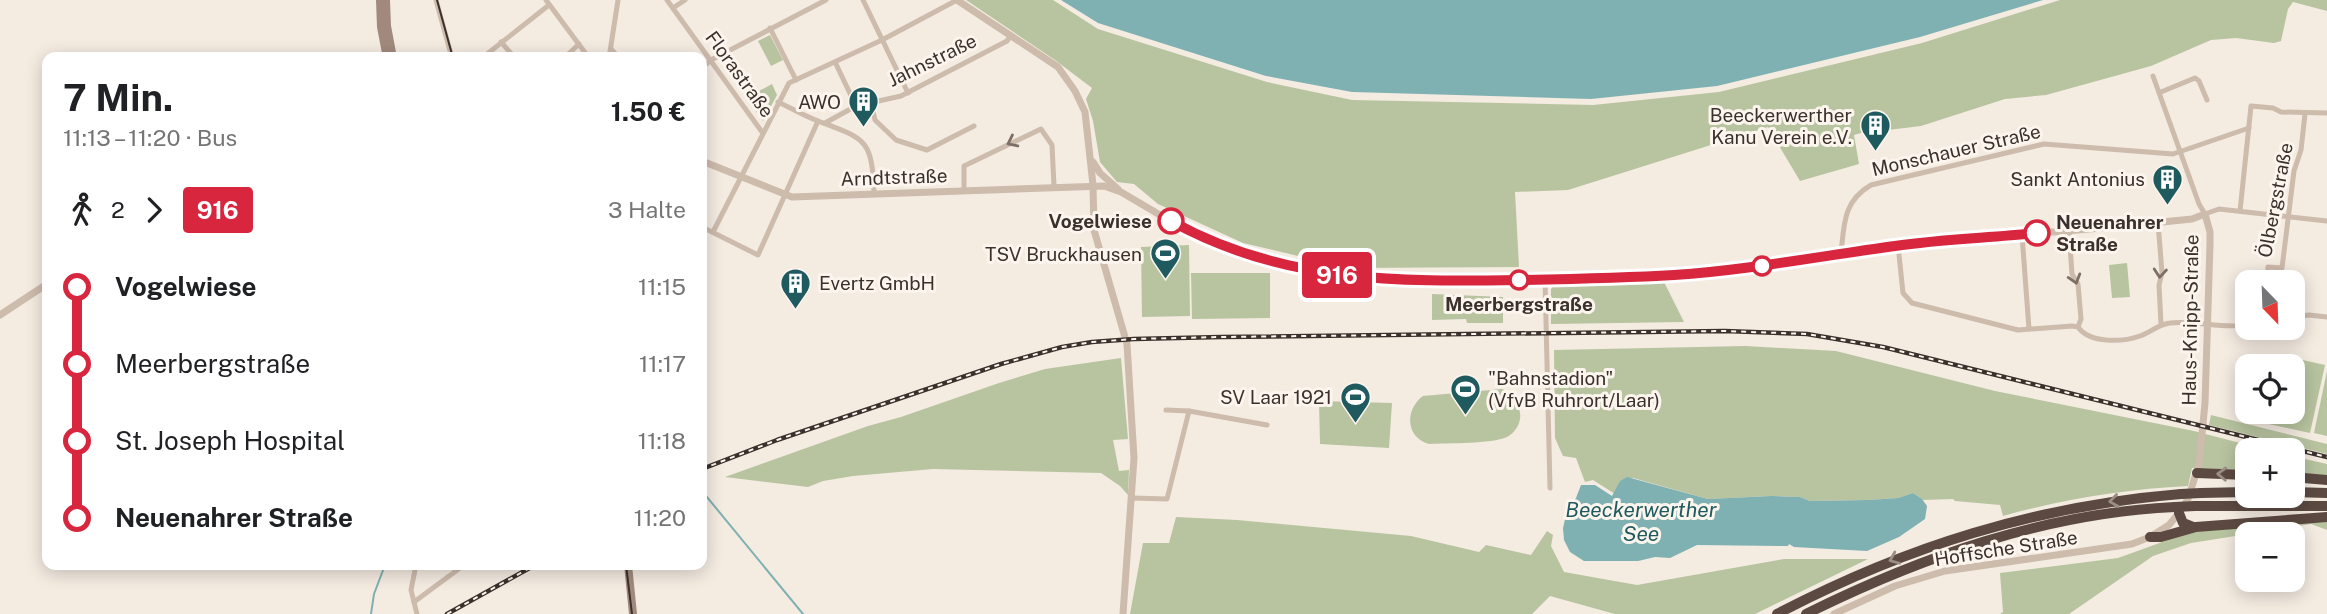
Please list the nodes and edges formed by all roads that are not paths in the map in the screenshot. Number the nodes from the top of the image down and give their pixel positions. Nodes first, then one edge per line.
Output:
1 (380, 0) edge
2 (386, 0) edge
3 (436, 0) edge
4 (618, 0) edge
5 (667, 0) edge
6 (685, 0) edge
7 (826, 0) edge
8 (863, 0) edge
9 (957, 0) edge
10 (548, 2) edge
11 (673, 8) junction
12 (770, 29) junction
13 (1011, 35) junction
14 (882, 40) junction
15 (501, 42) junction
16 (579, 44) junction
17 (611, 49) junction
18 (386, 52) edge
19 (392, 52) edge
20 (450, 52) edge
21 (489, 52) edge
22 (510, 52) edge
23 (570, 52) edge
24 (585, 52) edge
25 (610, 52) edge
26 (614, 52) edge
27 (704, 52) edge
28 (707, 56) edge
29 (710, 60) junction
30 (835, 62) junction
31 (707, 63) edge
32 (2153, 76) dead end
33 (796, 80) junction
34 (2161, 92) junction
35 (908, 93) junction
36 (2207, 100) dead end
37 (778, 102) junction
38 (871, 103) junction
39 (856, 106) junction
40 (2327, 113) edge
41 (2305, 114) junction
42 (822, 122) junction
43 (974, 126) dead end
44 (2249, 128) junction
45 (762, 132) junction
46 (2181, 151) junction
47 (1091, 157) junction
48 (707, 163) edge
49 (741, 176) junction
50 (1093, 185) junction
51 (1054, 186) junction
52 (964, 190) junction
53 (1121, 192) junction
54 (874, 193) junction
55 (786, 194) junction
56 (2240, 211) junction
57 (2205, 214) junction
58 (2289, 216) junction
59 (2327, 220) edge
60 (2158, 222) junction
61 (707, 229) edge
62 (2069, 231) junction
63 (713, 232) junction
64 (2022, 235) junction
65 (1898, 245) junction
66 (1841, 254) junction
67 (2268, 270) edge
68 (1545, 279) junction
69 (42, 287) edge
70 (0, 315) edge
71 (2305, 315) edge
72 (2327, 317) edge
73 (2161, 324) junction
74 (2235, 325) edge
75 (2208, 326) junction
76 (2078, 327) junction
77 (2029, 329) junction
78 (1166, 410) dead end
79 (1189, 411) junction
80 (1266, 425) dead end
81 (2197, 473) junction
82 (2235, 475) edge
83 (2305, 478) edge
84 (2327, 480) edge
85 (1550, 488) dead end
86 (2235, 492) edge
87 (2305, 492) edge
88 (2327, 493) edge
89 (1132, 498) junction
90 (2327, 506) edge
91 (2177, 510) junction
92 (2327, 517) edge
93 (2196, 527) junction
94 (2150, 537) junction
95 (415, 570) edge
96 (457, 570) edge
97 (629, 570) edge
98 (414, 602) junction
99 (417, 614) edge
100 (634, 614) edge
101 (1123, 614) edge
102 (1777, 614) edge
103 (1806, 614) edge
104 (1834, 614) edge

1 - 18 main road
2 - 19 main road
3 - 20 street
4 - 17 street
5 - 11 street, Florastraße
6 - 11 street
7 - 12 street
8 - 14 street
9 - 13 street
9 - 14 street
10 - 15 street
10 - 16 street
11 - 27 street, Florastraße
12 - 29 street
12 - 33 street
13 - 35 street, Jahnstraße
13 - 47 street
14 - 30 street
14 - 35 street
15 - 21 street
15 - 22 street
16 - 23 street
16 - 24 street
17 - 25 street
17 - 26 street
28 - 29 street, Florastraße
29 - 31 street
29 - 45 street, Florastraße
30 - 33 street
30 - 39 street
32 - 34 street, Haus-Knipp-Straße
33 - 37 street
34 - 36 street
34 - 46 street, Haus-Knipp-Straße
35 - 38 street, Jahnstraße
37 - 42 street
37 - 45 street
38 - 39 street, Jahnstraße
38 - 43 street
39 - 42 street, Jahnstraße
40 - 41 street
41 - 44 street
41 - 58 street, Ölbergstraße
42 - 54 street
42 - 55 street
44 - 46 street, Monschauer Straße
44 - 56 street
45 - 49 street
46 - 57 street, Haus-Knipp-Straße
46 - 66 street, Monschauer Straße
47 - 50 street
47 - 53 street
48 - 49 street, Arndtstraße
49 - 55 street, Arndtstraße
49 - 63 street
50 - 51 street, Arndtstraße
50 - 53 street, Arndtstraße
50 - 89 street
51 - 52 street, Arndtstraße
51 -> 52 street
52 - 54 street, Arndtstraße
53 - 68 street
54 - 55 street, Arndtstraße
55 - 63 street
56 - 57 street
56 - 58 street
57 - 60 street
57 - 75 street, Haus-Knipp-Straße
58 - 59 street
58 - 67 street, Ölbergstraße
60 - 62 street
60 -> 73 street
61 - 63 street
62 - 64 street
62 -> 76 street
64 - 65 street
64 - 77 street
65 - 66 street
65 - 77 street
66 - 68 street
68 - 85 street
69 - 70 street
71 - 72 street
73 - 75 street
73 - 76 street
74 - 75 street
75 - 81 street, Haus-Knipp-Straße
76 - 77 street
78 - 79 street
79 - 80 street
79 - 89 street
82 -> 81 highway
81 - 91 street, Haus-Knipp-Straße
83 - 84 highway
86 -> 102 highway, bridge
87 - 88 highway
89 - 101 street
90 - 91 highway, bridge
91 - 93 highway
91 - 94 street, Hoffsche Straße
91 - 103 highway
92 - 93 highway
93 - 94 highway
94 - 104 street, Hoffsche Straße
95 - 98 street
96 - 98 street
97 - 100 main road
98 - 99 street

